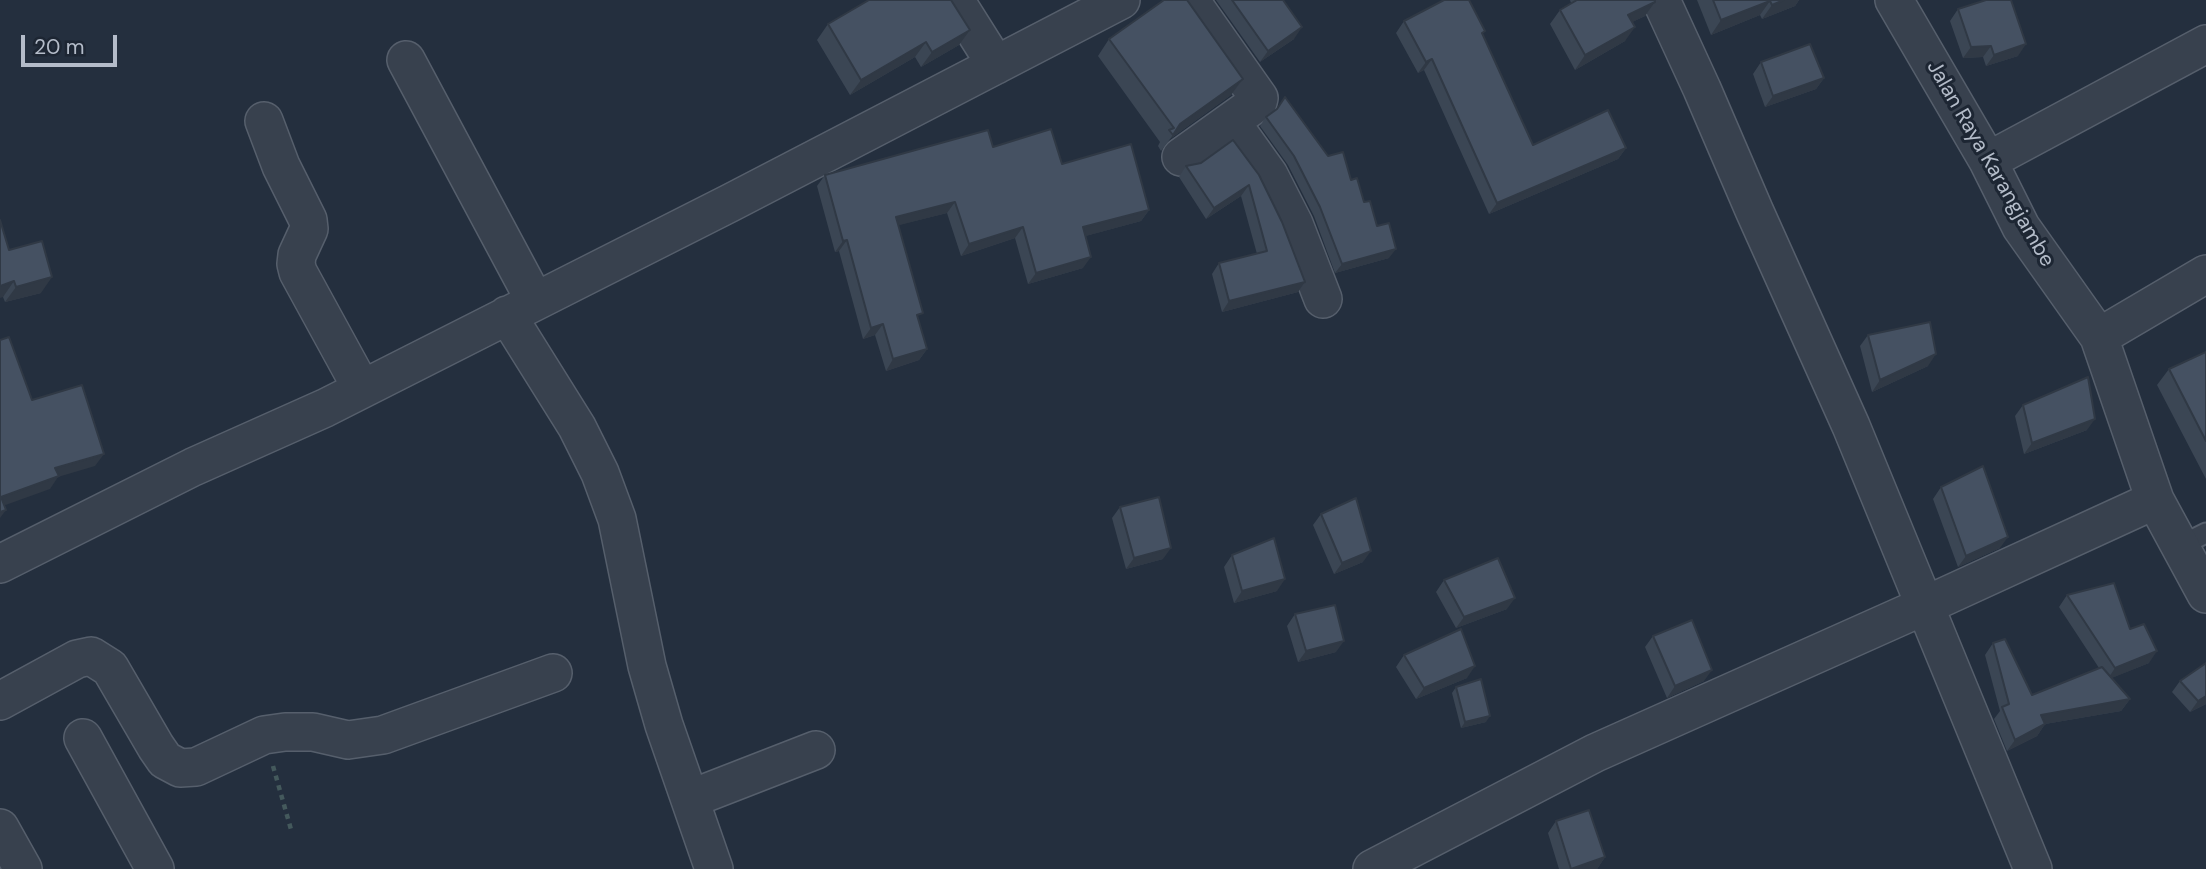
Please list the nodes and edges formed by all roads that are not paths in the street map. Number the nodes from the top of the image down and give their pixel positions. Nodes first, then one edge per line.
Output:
1 (955, 0) edge
2 (1121, 0) edge
3 (1191, 0) edge
4 (1661, 0) edge
5 (1894, 0) edge
6 (2206, 44) edge
7 (406, 60) dead end
8 (996, 65) junction
9 (264, 121) dead end
10 (1231, 122) junction
11 (1181, 157) dead end
12 (1988, 160) junction
13 (2206, 274) edge
14 (1323, 299) dead end
15 (521, 308) junction
16 (2098, 337) junction
17 (362, 389) junction
18 (2155, 500) junction
19 (2193, 540) edge
20 (0, 564) edge
21 (2206, 594) edge
22 (1924, 606) junction
23 (553, 673) dead end
24 (0, 701) edge
25 (83, 738) dead end
26 (817, 750) dead end
27 (690, 799) junction
28 (0, 828) edge
29 (23, 869) edge
30 (155, 869) edge
31 (714, 869) edge
32 (1372, 869) edge
33 (2033, 869) edge

1 - 8 street
2 - 8 street
3 - 10 street
4 - 22 street
5 - 12 street, Jalan Raya Karangjambe
6 - 12 street
7 - 15 street
8 - 15 street
9 - 17 street
10 - 11 street
10 - 14 street
12 - 16 street, Jalan Raya Karangjambe
13 - 16 street
15 - 17 street
15 - 27 street
16 - 18 street, Jalan Raya Karangjambe
17 - 20 street
18 - 19 street, Jalan Raya Karangjambe
18 - 22 street
19 - 21 street, Jalan Raya Karangjambe
22 - 32 street
22 - 33 street
23 - 24 street
25 - 30 street
26 - 27 street
27 - 31 street
28 - 29 street

